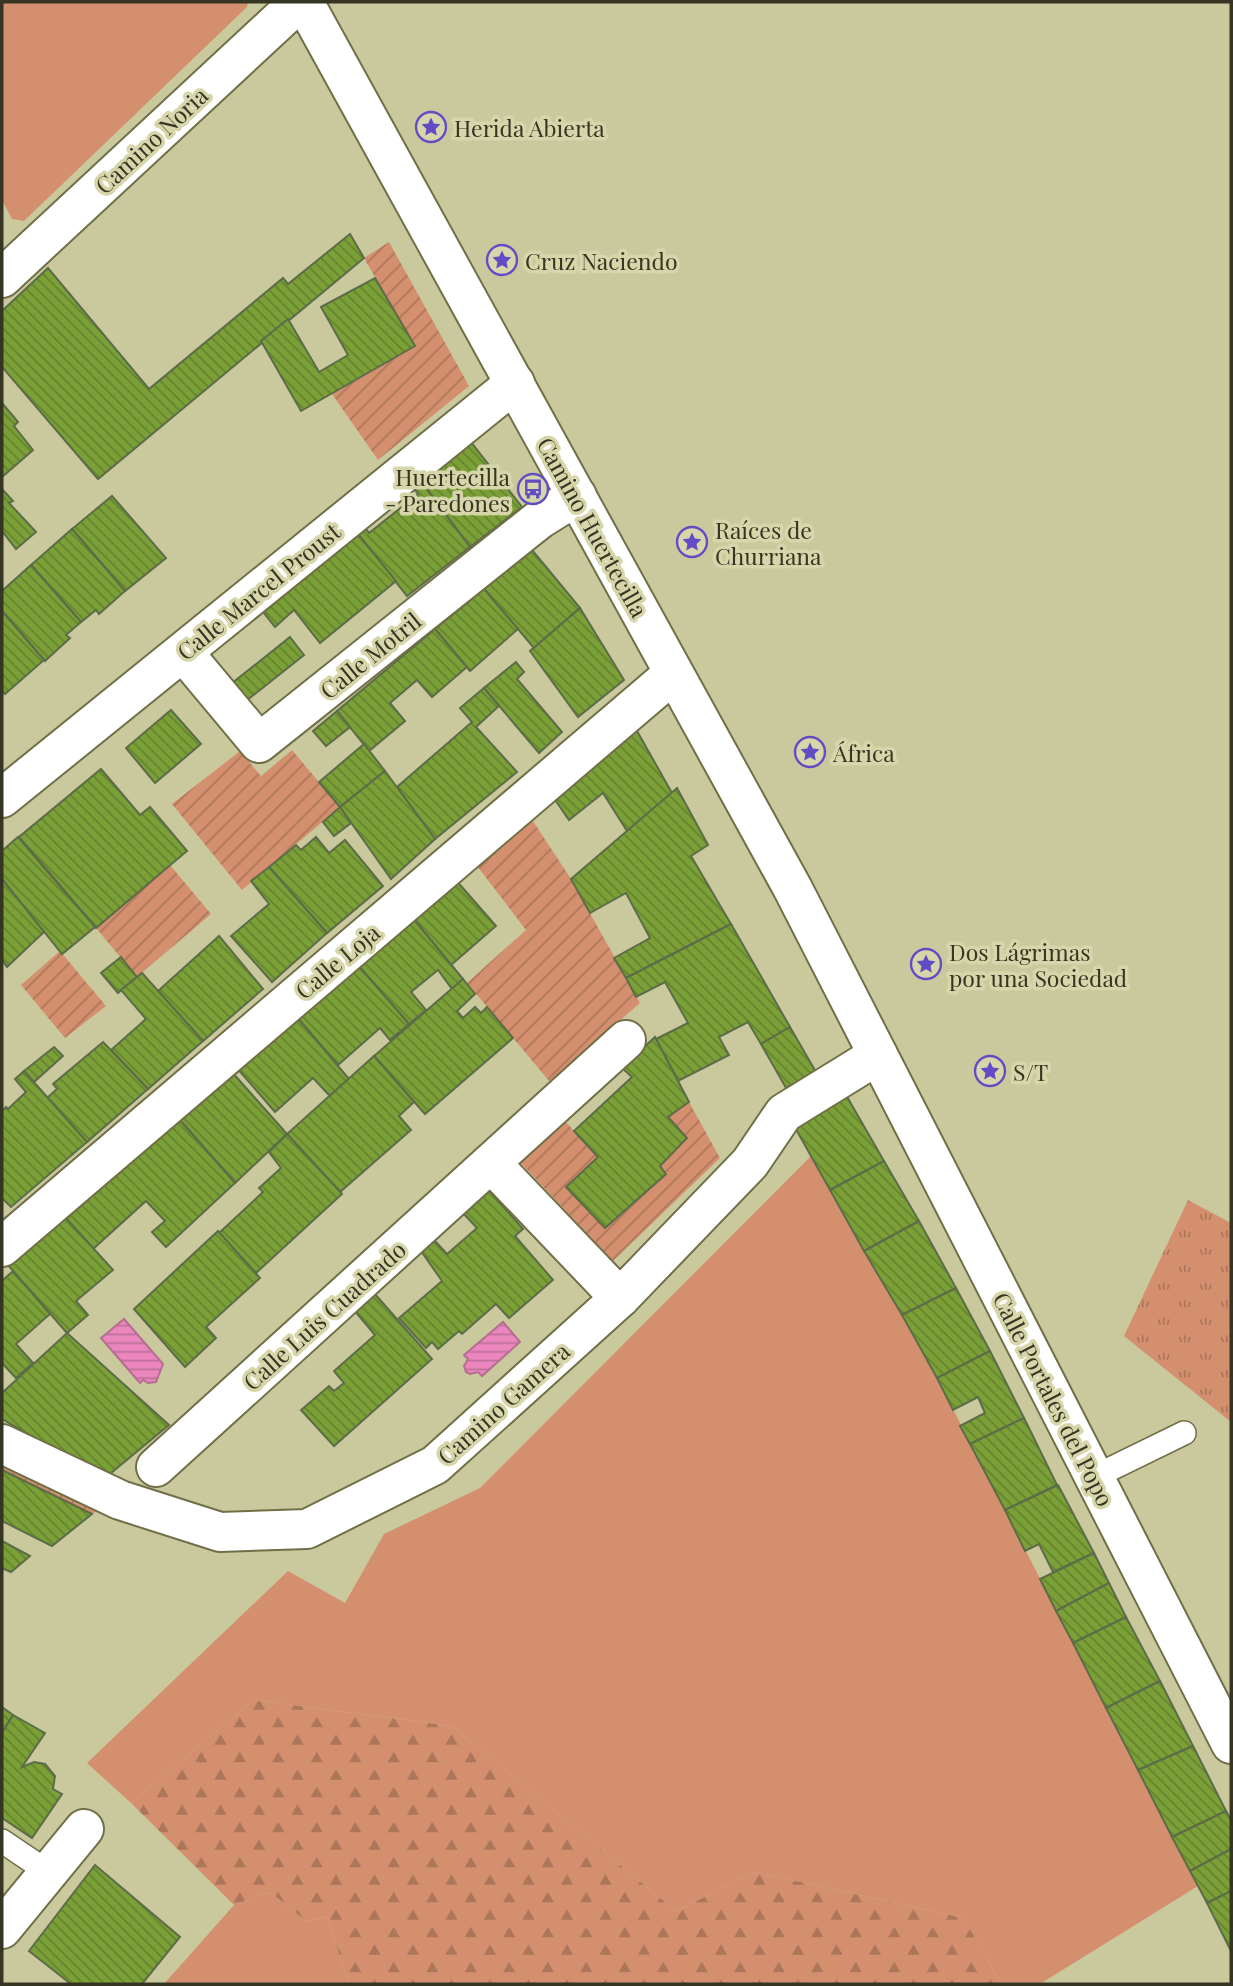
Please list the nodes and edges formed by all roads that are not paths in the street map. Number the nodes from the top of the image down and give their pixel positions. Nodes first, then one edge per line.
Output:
1 (299, 2) edge
2 (304, 2) edge
3 (2, 278) edge
4 (515, 383) junction
5 (577, 496) junction
6 (183, 652) junction
7 (673, 674) junction
8 (2, 798) edge
9 (626, 1040) dead end
10 (878, 1055) junction
11 (491, 1163) junction
12 (2, 1247) edge
13 (620, 1298) junction
14 (1184, 1433) dead end
15 (2, 1444) edge
16 (156, 1467) dead end
17 (1094, 1477) junction
18 (1231, 1744) edge
19 (84, 1829) dead end
20 (2, 1841) edge
21 (48, 1872) junction
22 (2, 1929) edge

1 - 3 street, Camino Noria
2 - 4 street, Camino Huertecilla
4 - 5 street, Camino Huertecilla
4 - 6 street, Calle Marcel Proust
5 - 6 street, Calle Motril
5 - 7 street, Camino Huertecilla
6 - 8 street, Calle Marcel Proust
7 - 10 street, Camino Huertecilla
7 - 12 street, Calle Loja
9 - 11 street, Calle Luis Cuadrado
10 - 13 street, Camino Gamera
10 - 17 street, Calle Portales del Popo
11 - 13 street
11 - 16 street, Calle Luis Cuadrado
13 - 15 street, Camino Gamera
14 - 17 lane
17 - 18 street, Calle Portales del Popo
19 - 21 street
20 - 21 lane
21 - 22 street

